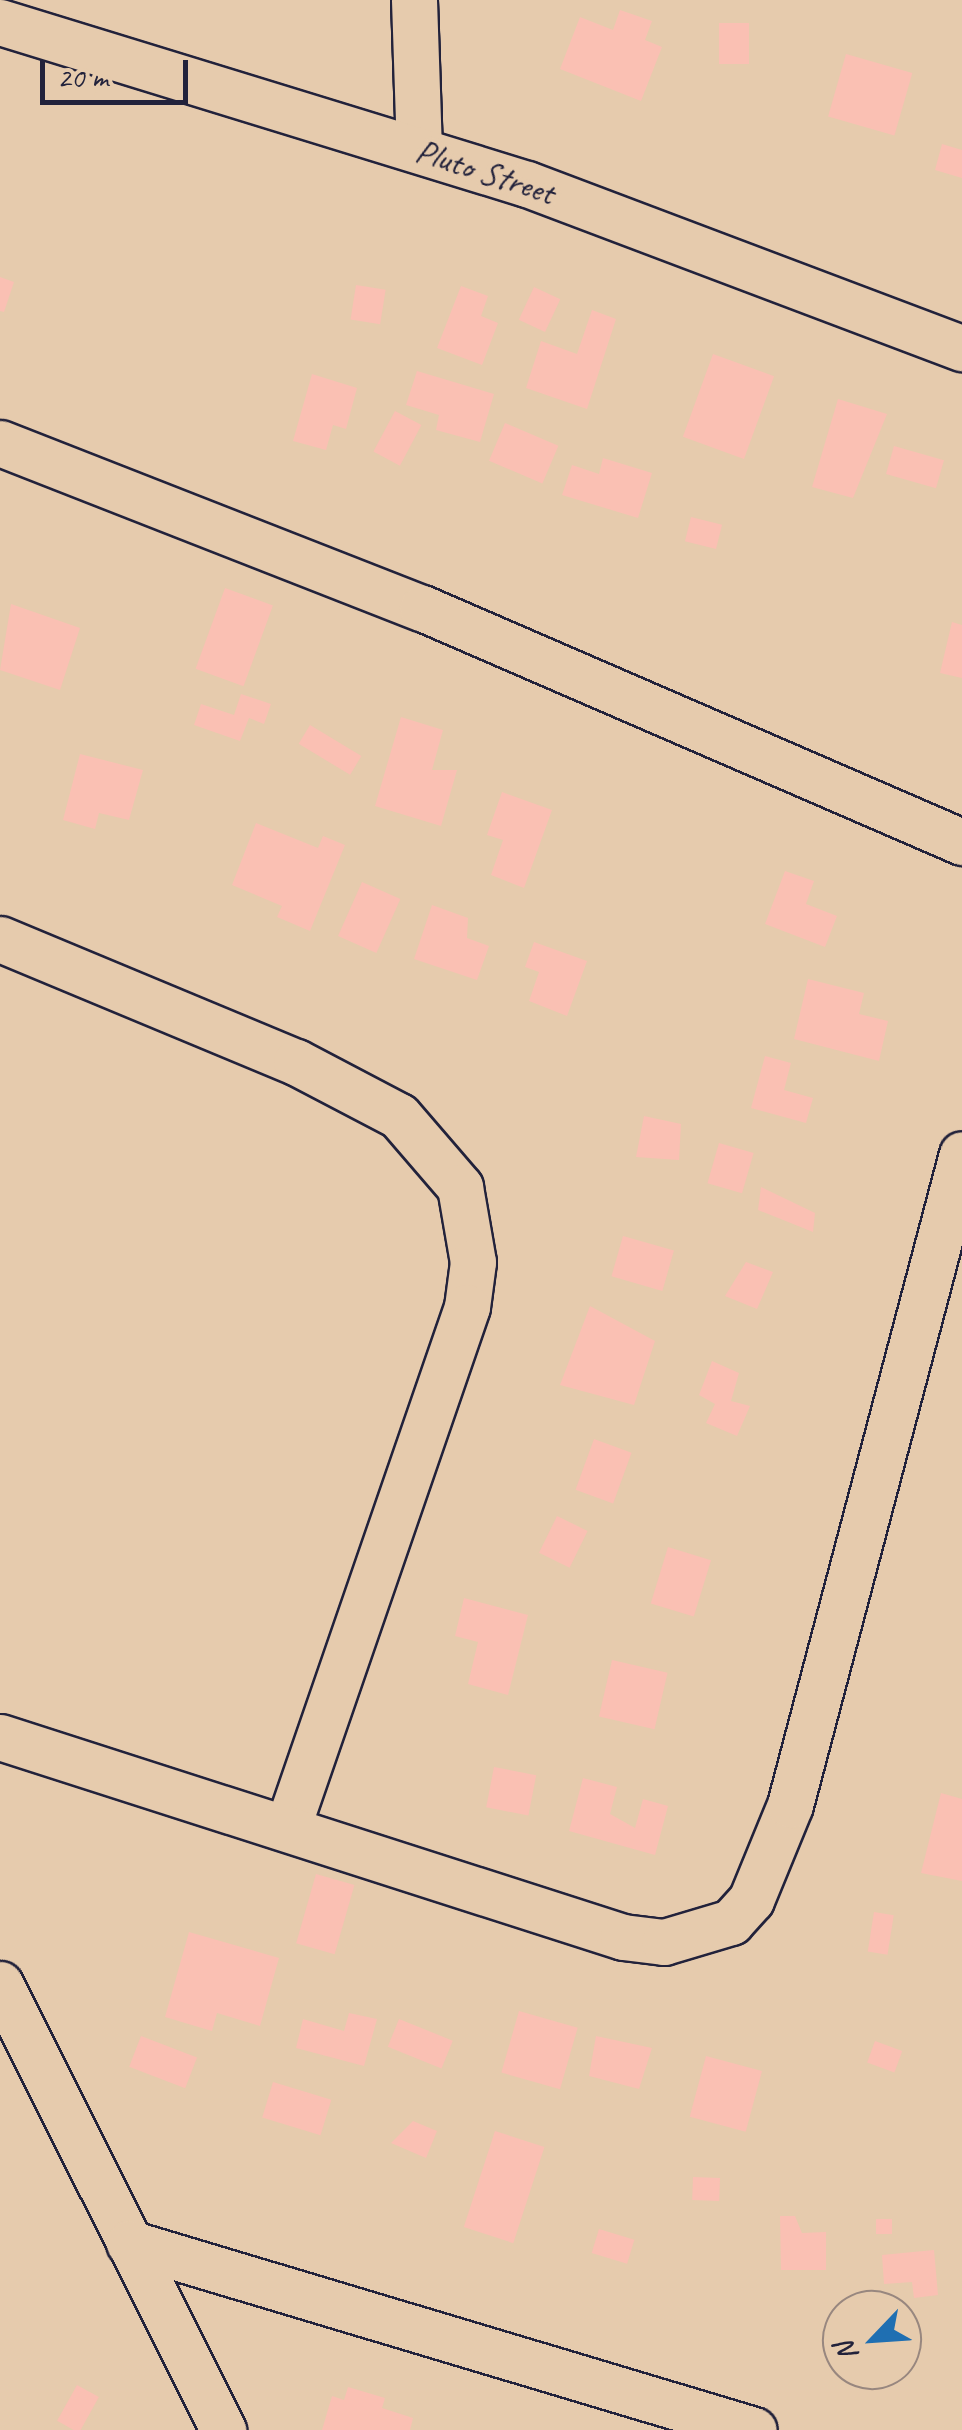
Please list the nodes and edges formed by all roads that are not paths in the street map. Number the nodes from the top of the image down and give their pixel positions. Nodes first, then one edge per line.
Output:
1 (414, 0) edge
2 (0, 22) edge
3 (419, 150) junction
4 (962, 348) edge
5 (0, 443) edge
6 (962, 842) edge
7 (0, 939) edge
8 (962, 1154) edge
9 (954, 1224) edge
10 (0, 1737) edge
11 (288, 1826) junction
12 (0, 1984) edge
13 (130, 2244) junction
14 (222, 2430) edge
15 (754, 2430) edge

1 - 3 street
2 - 3 street, Pluto Street
3 - 4 street, Pluto Street
5 - 6 street
7 - 11 street
8 - 9 street
9 - 11 street
10 - 11 street
12 - 13 street
13 - 14 street
13 - 15 street

